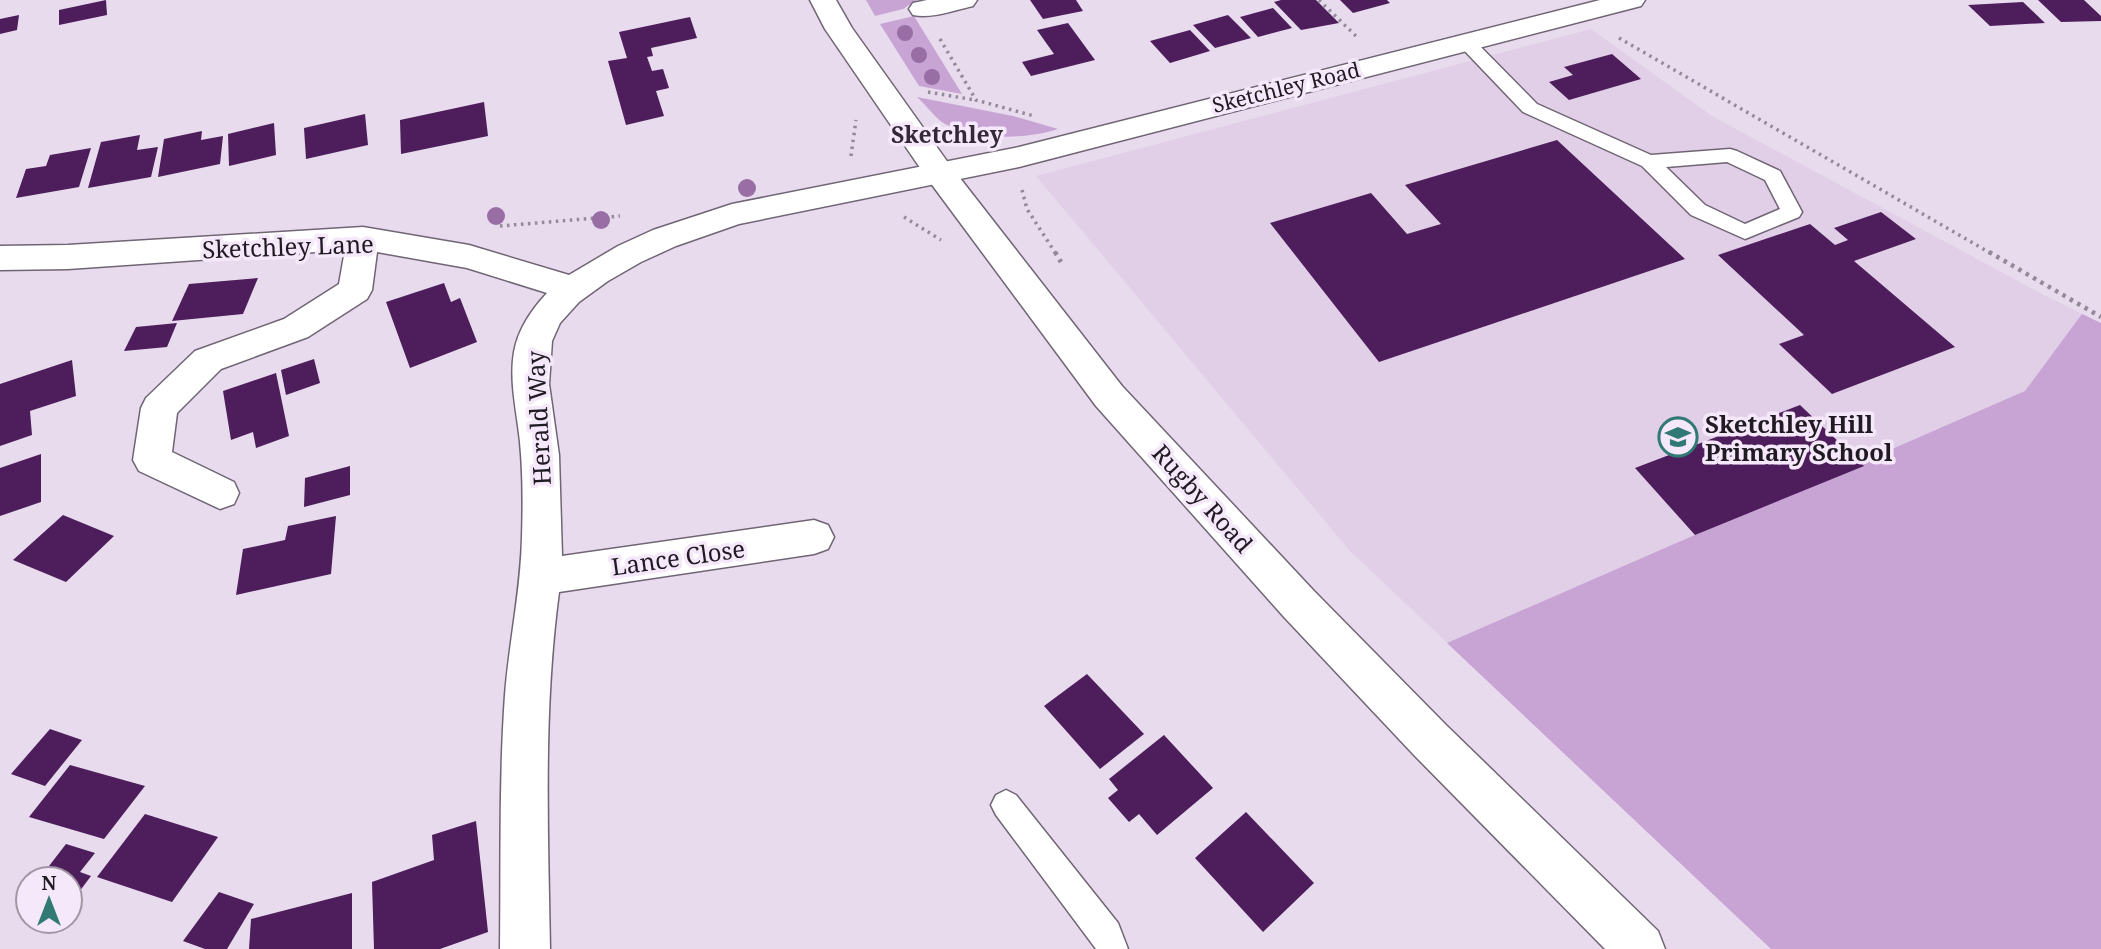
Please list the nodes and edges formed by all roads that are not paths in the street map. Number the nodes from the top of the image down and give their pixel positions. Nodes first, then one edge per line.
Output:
1 (822, 0) edge
2 (1632, 0) edge
3 (968, 5) edge
4 (923, 9) road end
5 (1465, 41) junction
6 (1649, 162) junction
7 (939, 171) junction
8 (363, 238) junction
9 (0, 258) edge
10 (571, 288) junction
11 (220, 493) dead end
12 (814, 537) dead end
13 (542, 577) junction
14 (1006, 804) dead end
15 (525, 949) edge
16 (1112, 949) edge
17 (1640, 949) edge

1 - 7 street, Rugby Road
2 - 5 street, Sketchley Road
3 - 4 street
5 - 6 lane
5 - 7 street, Sketchley Road
6 - 6 lane
7 - 10 street, Herald Way
7 - 17 street, Rugby Road
8 - 9 street, Sketchley Lane
8 - 10 street, Sketchley Lane
8 - 11 street
10 - 13 street, Herald Way
12 - 13 street, Lance Close
13 - 15 street, Herald Way
14 - 16 lane

